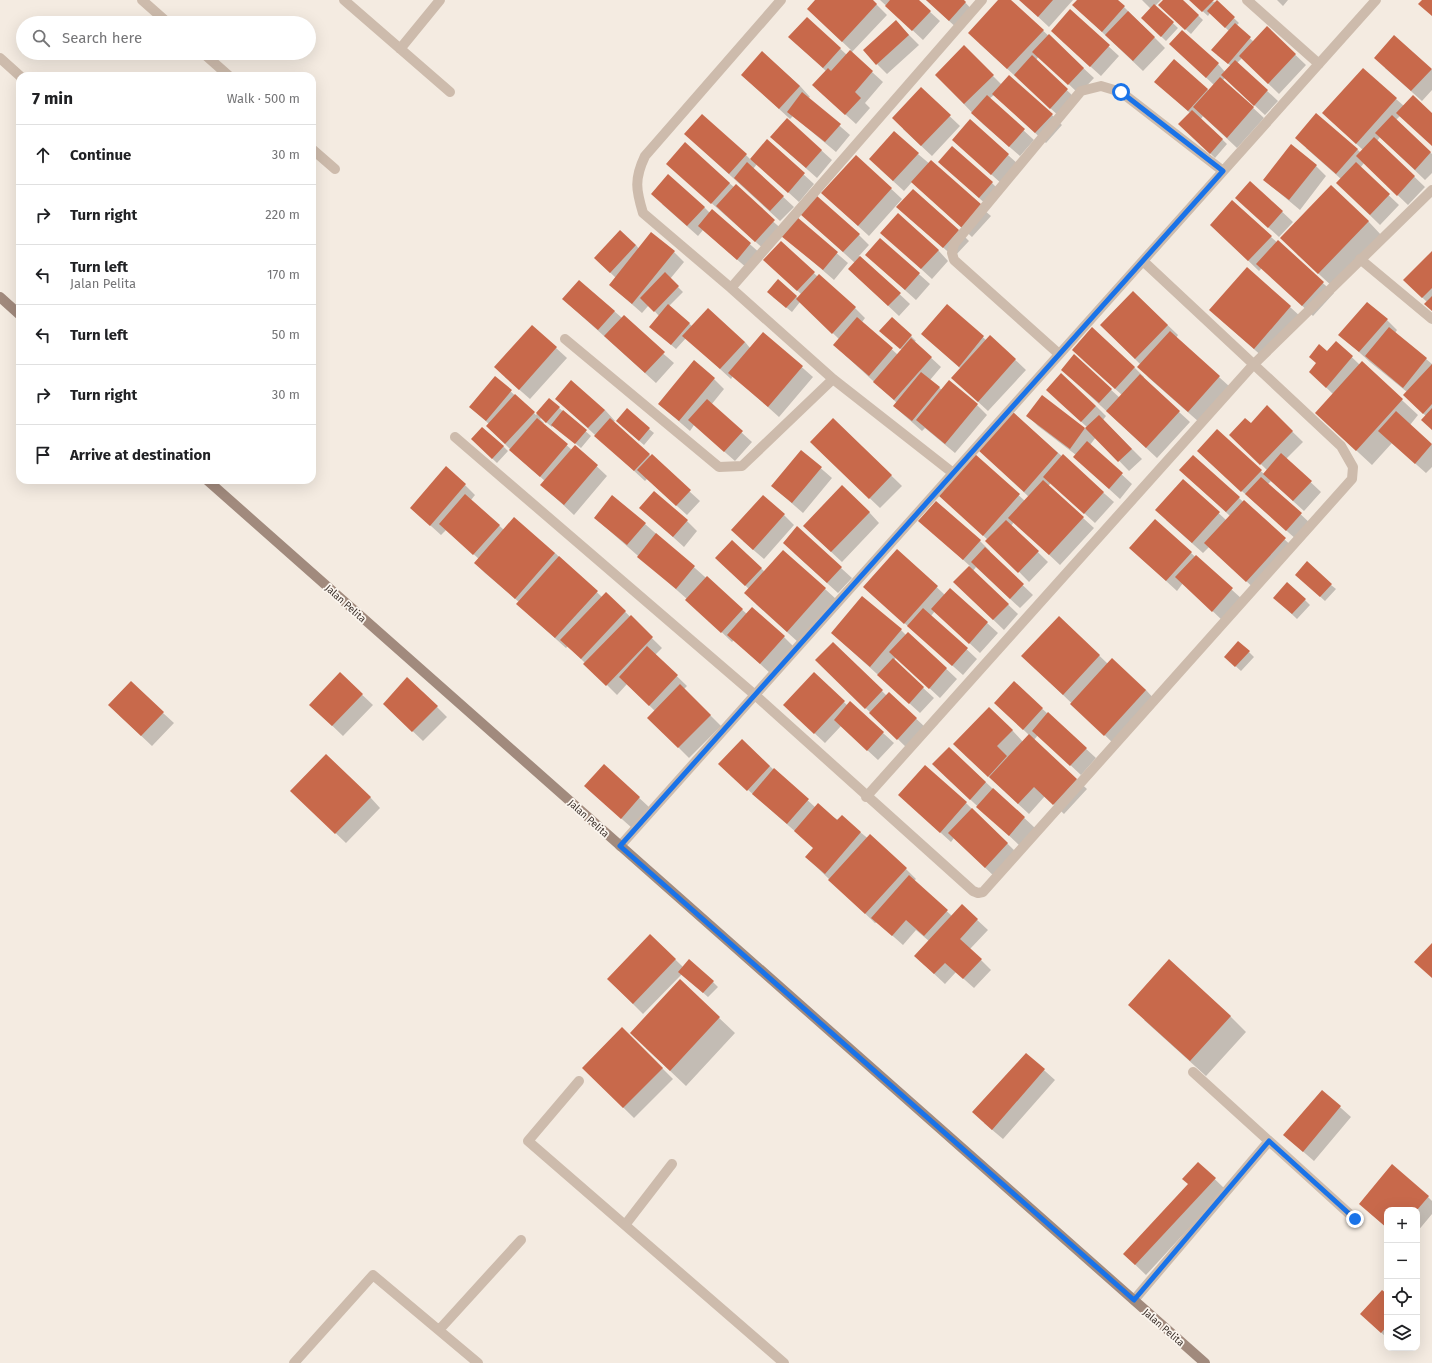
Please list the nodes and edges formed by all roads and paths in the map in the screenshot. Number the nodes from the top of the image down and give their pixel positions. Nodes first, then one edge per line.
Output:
1 (142, 0) edge
2 (344, 0) edge
3 (440, 0) edge
4 (781, 0) edge
5 (982, 0) edge
6 (1247, 0) edge
7 (1376, 0) edge
8 (160, 16) edge
9 (400, 49) junction
10 (0, 58) edge
11 (211, 60) edge
12 (1319, 64) junction
13 (16, 72) edge
14 (224, 72) edge
15 (450, 92) dead end
16 (316, 152) edge
17 (335, 169) dead end
18 (1223, 171) junction
19 (1432, 190) edge
20 (1360, 259) junction
21 (1143, 261) junction
22 (731, 288) junction
23 (0, 297) edge
24 (16, 311) edge
25 (1432, 319) edge
26 (565, 339) dead end
27 (1059, 354) junction
28 (1253, 364) junction
29 (833, 379) junction
30 (455, 437) dead end
31 (953, 473) junction
32 (212, 484) edge
33 (755, 695) junction
34 (866, 797) junction
35 (620, 846) junction
36 (1192, 1072) dead end
37 (579, 1081) dead end
38 (1269, 1141) junction
39 (672, 1164) dead end
40 (1355, 1219) dead end
41 (625, 1225) junction
42 (521, 1240) dead end
43 (1134, 1300) junction
44 (439, 1330) junction
45 (294, 1363) edge
46 (478, 1363) edge
47 (784, 1363) edge
48 (1205, 1363) edge

1 - 8 street
2 - 9 street
3 - 9 street
4 - 22 street
5 - 22 street
6 - 12 street
7 - 12 street
9 - 15 street
10 - 13 street
11 - 14 street
12 - 18 street
16 - 17 street
18 - 21 street
18 - 27 street
19 - 20 street
20 - 25 street
20 - 28 street
21 - 27 street
21 - 28 street
22 - 29 street
23 - 24 street
26 - 29 street
27 - 31 street
28 - 34 street
28 - 34 street
29 - 31 street
30 - 33 street
31 - 33 street
32 - 35 street, Jalan Pelita
33 - 34 street
33 - 35 street
35 - 43 street, Jalan Pelita
36 - 38 street
37 - 41 street
38 - 40 street
38 - 43 street
39 - 41 street
41 - 47 street
42 - 44 street
43 - 48 street, Jalan Pelita
44 - 45 street
44 - 46 street

